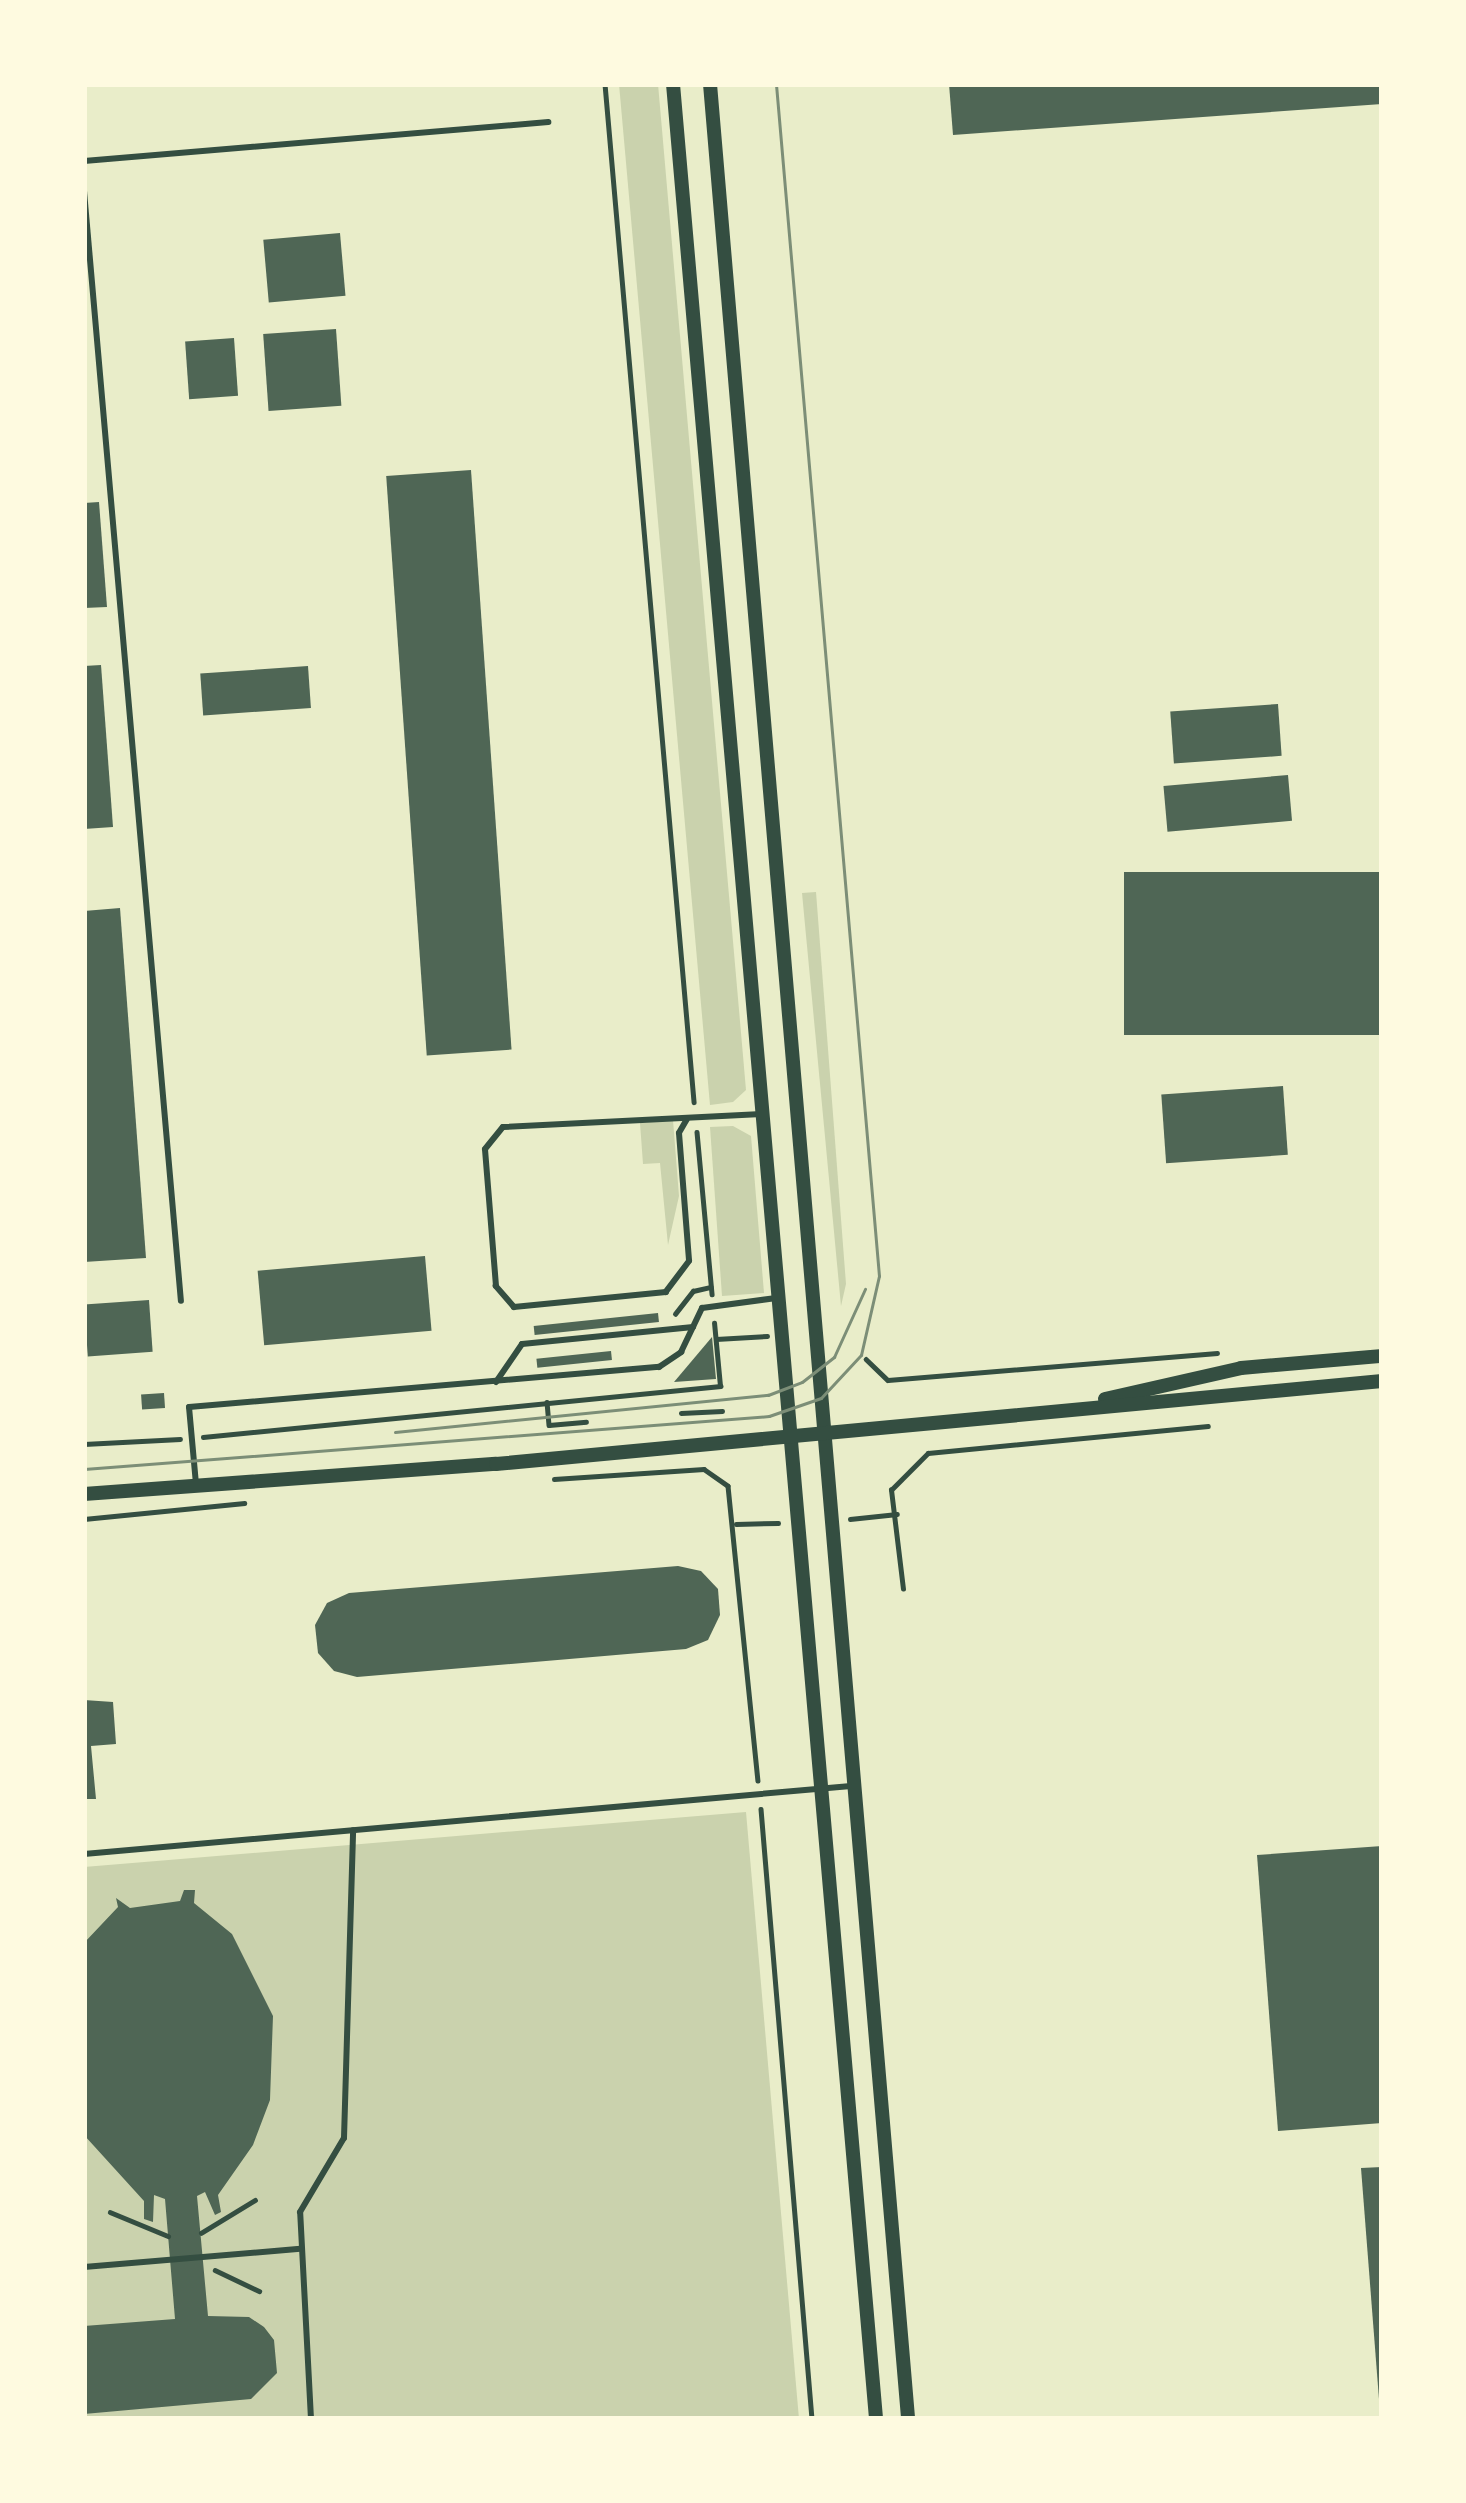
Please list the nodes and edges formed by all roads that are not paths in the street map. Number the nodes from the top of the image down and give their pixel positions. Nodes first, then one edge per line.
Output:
1 (673, 84) edge
2 (710, 84) edge
3 (548, 122) dead end
4 (84, 161) edge
5 (84, 191) edge
6 (762, 1114) junction
7 (691, 1119) junction
8 (779, 1298) junction
9 (181, 1300) dead end
10 (693, 1327) junction
11 (1382, 1356) edge
12 (496, 1382) junction
13 (1382, 1382) edge
14 (1047, 1412) junction
15 (824, 1433) junction
16 (792, 1436) junction
17 (196, 1485) junction
18 (84, 1494) edge
19 (856, 1786) junction
20 (824, 1790) junction
21 (353, 1830) junction
22 (84, 1854) edge
23 (300, 2249) junction
24 (84, 2266) edge
25 (311, 2419) edge
26 (876, 2419) edge
27 (908, 2419) edge

1 - 6 street
2 - 15 street
3 - 4 lane
5 - 9 lane
6 - 7 lane
6 - 8 street
7 - 7 lane
8 - 10 lane
8 - 16 street
10 - 12 lane
10 - 12 lane
11 - 14 street
12 - 17 lane
13 - 14 street
14 - 15 street
15 - 16 street
15 - 19 street
16 - 17 street
16 - 20 street
17 - 18 street
19 - 20 lane
19 - 27 street
20 - 21 lane
20 - 26 street
21 - 22 lane
21 - 23 lane
23 - 24 lane
23 - 25 lane

